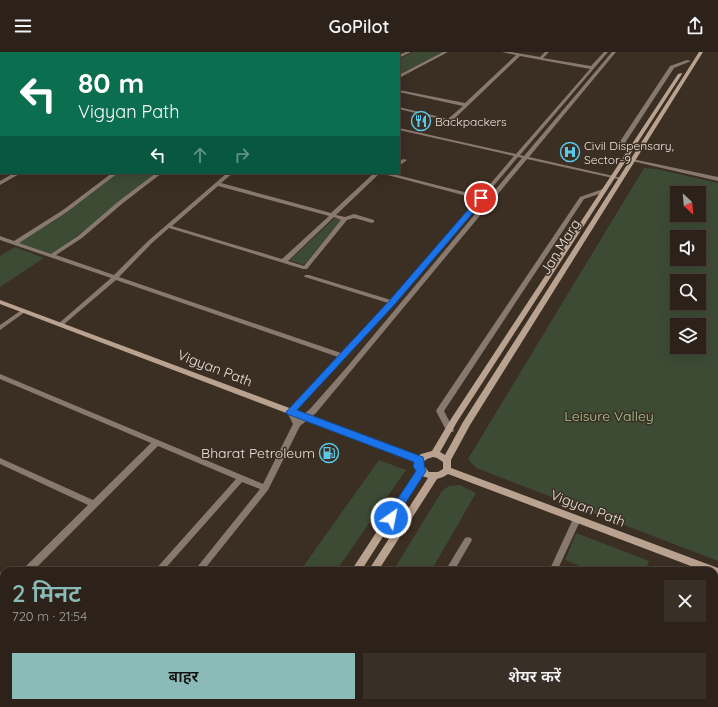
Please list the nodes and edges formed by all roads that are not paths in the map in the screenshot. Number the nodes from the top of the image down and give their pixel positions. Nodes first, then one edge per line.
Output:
1 (409, 52) edge
2 (446, 52) edge
3 (504, 52) edge
4 (531, 52) edge
5 (547, 52) edge
6 (606, 52) edge
7 (614, 52) edge
8 (695, 52) edge
9 (701, 52) edge
10 (519, 55) junction
11 (400, 56) edge
12 (527, 56) junction
13 (541, 58) junction
14 (689, 61) junction
15 (593, 68) junction
16 (400, 76) edge
17 (400, 91) edge
18 (466, 105) junction
19 (400, 108) edge
20 (400, 129) edge
21 (629, 152) junction
22 (518, 156) junction
23 (526, 158) junction
24 (625, 158) junction
25 (405, 160) dead end
26 (632, 160) junction
27 (400, 164) edge
28 (16, 174) edge
29 (114, 174) edge
30 (158, 174) edge
31 (229, 174) edge
32 (376, 174) edge
33 (389, 174) edge
34 (616, 178) junction
35 (718, 179) edge
36 (0, 183) edge
37 (217, 184) junction
38 (603, 192) junction
39 (481, 198) junction
40 (332, 215) junction
41 (344, 219) junction
42 (372, 221) dead end
43 (168, 226) junction
44 (0, 238) edge
45 (14, 243) junction
46 (51, 256) junction
47 (284, 261) junction
48 (307, 276) dead end
49 (115, 278) junction
50 (0, 302) edge
51 (392, 302) junction
52 (23, 311) junction
53 (60, 324) junction
54 (0, 328) edge
55 (343, 356) junction
56 (0, 376) edge
57 (290, 412) junction
58 (306, 418) junction
59 (297, 424) junction
60 (450, 430) junction
61 (156, 443) junction
62 (435, 454) junction
63 (419, 460) junction
64 (446, 460) junction
65 (0, 461) edge
66 (448, 470) junction
67 (421, 471) junction
68 (434, 476) junction
69 (241, 478) junction
70 (265, 488) junction
71 (94, 504) junction
72 (577, 519) junction
73 (468, 540) dead end
74 (30, 567) edge
75 (162, 567) edge
76 (201, 567) edge
77 (359, 567) edge
78 (376, 567) edge
79 (451, 567) edge
80 (555, 567) edge
81 (705, 567) edge

1 - 11 street
2 - 16 street
3 - 10 street
4 - 12 street
5 - 13 street
6 - 15 street
7 - 23 street
8 - 14 main road, Jan Marg
9 - 26 main road, Jan Marg
10 - 12 street
10 - 18 street
12 - 13 street
13 - 15 street
14 - 21 main road, Jan Marg
14 - 21 street
15 - 22 street
17 - 18 street
18 - 19 street
20 - 22 street
21 - 24 main road, Jan Marg
22 - 23 street
22 - 39 street
23 - 34 street
23 - 58 street
24 - 26 street
24 - 34 main road, Jan Marg
25 - 27 street
26 - 34 main road, Jan Marg
26 - 35 street
28 - 36 street
29 - 45 street
30 - 46 street
31 - 37 street
32 - 40 street
33 - 39 street
34 - 38 main road, Jan Marg
34 - 64 main road, Jan Marg
37 - 40 street
37 - 43 street
38 - 60 main road, Jan Marg
38 - 60 street
39 - 51 street
40 - 41 street
40 - 47 street
41 - 42 street
41 - 47 street
43 - 47 street
43 - 49 street
44 - 45 street
45 - 46 street
46 - 49 street
48 - 51 street
49 - 53 street
49 - 55 street
50 - 52 main road, Vigyan Path
51 - 55 street
52 - 53 main road, Vigyan Path
52 - 54 street
53 - 57 main road, Vigyan Path
55 - 57 street
56 - 61 street
57 - 58 main road, Vigyan Path
57 - 59 street
58 - 59 street
58 - 63 main road, Vigyan Path
59 - 70 street
60 - 62 main road, Jan Marg
61 - 69 street
61 - 71 street
62 - 63 main road
62 - 64 main road
63 - 67 main road
64 - 66 main road
65 - 71 street
66 - 68 main road
66 - 72 main road, Vigyan Path
67 - 68 main road
67 - 77 main road
68 - 78 main road
69 - 70 street
69 - 75 street
70 - 76 street
71 - 74 street
72 - 80 street
72 - 81 main road, Vigyan Path
73 - 79 street

